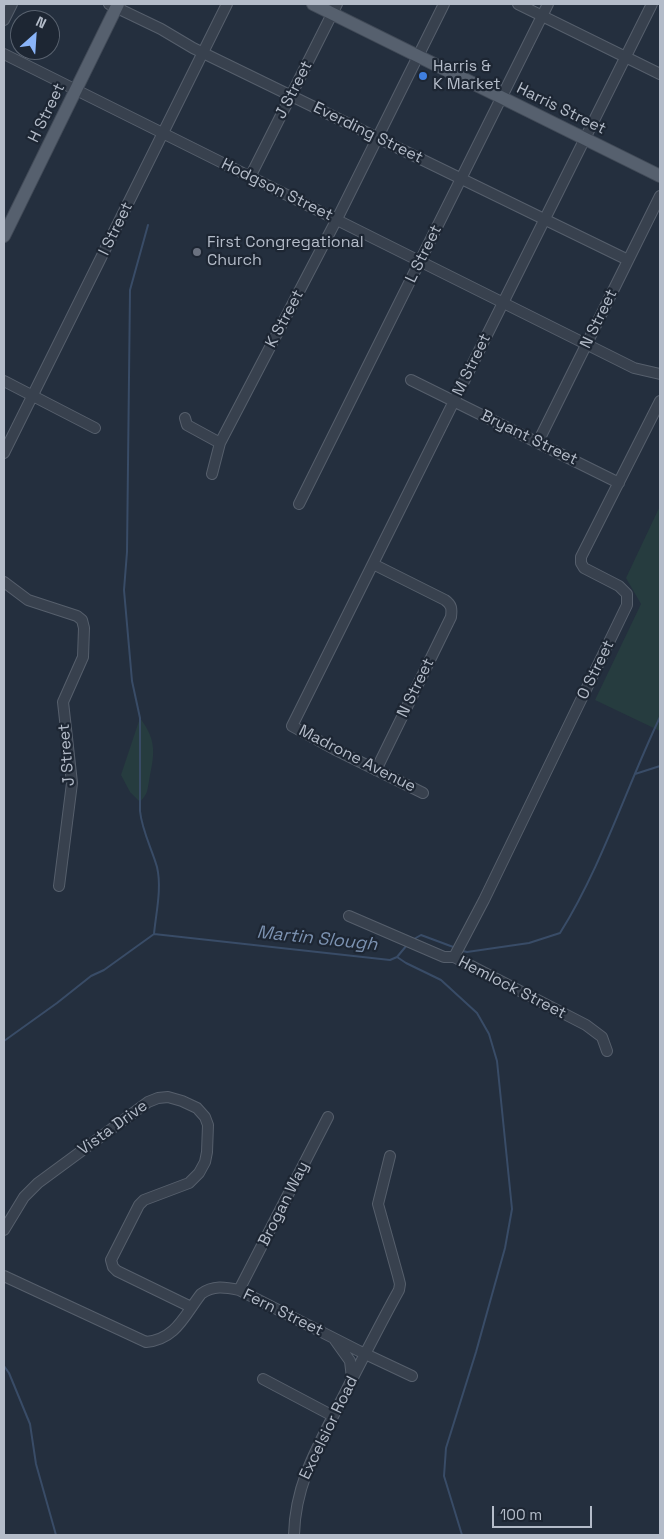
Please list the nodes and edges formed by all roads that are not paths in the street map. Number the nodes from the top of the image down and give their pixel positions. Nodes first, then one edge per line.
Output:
1 (12, 4) edge
2 (228, 4) edge
3 (313, 4) edge
4 (444, 4) edge
5 (518, 4) edge
6 (548, 4) edge
7 (652, 4) edge
8 (115, 5) edge
9 (334, 9) edge
10 (542, 16) junction
11 (4, 20) edge
12 (203, 52) junction
13 (4, 54) edge
14 (417, 56) junction
15 (626, 57) junction
16 (660, 74) edge
17 (76, 90) junction
18 (292, 96) junction
19 (501, 98) junction
20 (163, 134) junction
21 (377, 137) junction
22 (585, 139) junction
23 (660, 176) edge
24 (250, 177) junction
25 (461, 179) junction
26 (660, 196) edge
27 (545, 219) junction
28 (337, 220) junction
29 (4, 236) edge
30 (628, 260) junction
31 (420, 261) junction
32 (503, 302) junction
33 (587, 344) junction
34 (660, 374) edge
35 (411, 380) dead end
36 (4, 381) edge
37 (33, 396) junction
38 (455, 401) junction
39 (660, 401) edge
40 (185, 418) dead end
41 (96, 428) dead end
42 (538, 442) junction
43 (220, 443) junction
44 (4, 453) edge
45 (212, 474) dead end
46 (620, 483) junction
47 (299, 504) dead end
48 (373, 564) junction
49 (4, 582) edge
50 (292, 726) joint
51 (376, 770) junction
52 (423, 793) dead end
53 (59, 886) dead end
54 (349, 916) dead end
55 (454, 957) junction
56 (607, 1051) dead end
57 (328, 1117) dead end
58 (390, 1156) dead end
59 (4, 1230) edge
60 (4, 1276) edge
61 (240, 1290) junction
62 (191, 1307) junction
63 (333, 1337) junction
64 (365, 1353) junction
65 (412, 1376) dead end
66 (352, 1378) junction
67 (263, 1379) dead end
68 (333, 1416) junction
69 (294, 1535) edge

1 - 11 street
2 - 12 street, I Street
3 - 9 main road, Harris Street
4 - 14 street, K Street
5 - 10 street
6 - 10 street, L Street
7 - 15 street, M Street
8 - 12 street, Everding Street
8 - 17 main road, H Street
9 - 14 main road, Harris Street
9 - 18 street, J Street
10 - 15 street
10 - 19 street, L Street
12 - 18 street, Everding Street
12 - 20 street, I Street
13 - 17 street, Hodgson Street
14 - 19 main road, Harris Street
14 - 21 street, K Street
15 - 16 street
15 - 22 street, M Street
17 - 20 street, Hodgson Street
17 - 29 main road, H Street
18 - 21 street, Everding Street
18 - 24 street, J Street
19 - 22 main road, Harris Street
19 - 25 street, L Street
20 - 24 street, Hodgson Street
20 - 37 street, I Street
21 - 25 street, Everding Street
21 - 28 street, K Street
22 - 23 main road, Harris Street
22 - 27 street, M Street
24 - 28 street, Hodgson Street
25 - 27 street, Everding Street
25 - 31 street, L Street
26 - 30 street, N Street
27 - 30 street, Everding Street
27 - 32 street, M Street
28 - 31 street, Hodgson Street
28 - 43 street, K Street
30 - 33 street, N Street
31 - 32 street, Hodgson Street
31 - 47 street, L Street
32 - 33 street, Hodgson Street
32 - 38 street, M Street
33 - 34 street, Hodgson Street
33 - 42 street, N Street
35 - 38 street, Bryant Street
36 - 37 street
37 - 41 street
37 - 44 street, I Street
38 - 42 street, Bryant Street
38 - 48 street, M Street
39 - 46 street, O Street
40 - 43 street
42 - 46 street, Bryant Street
43 - 45 street, K Street
46 - 55 street, O Street
48 - 50 street, M Street
48 - 51 street, N Street
49 - 53 street, J Street
50 - 51 street, Madrone Avenue
51 - 52 street, Madrone Avenue
54 - 55 street, Hemlock Street
55 - 56 street, Hemlock Street
57 - 61 street, Brogan Way
58 - 64 street, Excelsior Road
59 - 62 street, Vista Drive
60 - 62 street, Fern Street
61 - 62 street, Fern Street
61 - 63 street, Fern Street
63 - 64 street, Fern Street
63 - 66 street
64 - 65 street, Fern Street
64 - 66 street, Excelsior Road
66 - 68 street, Excelsior Road
67 - 68 street
68 - 69 street, Excelsior Road

